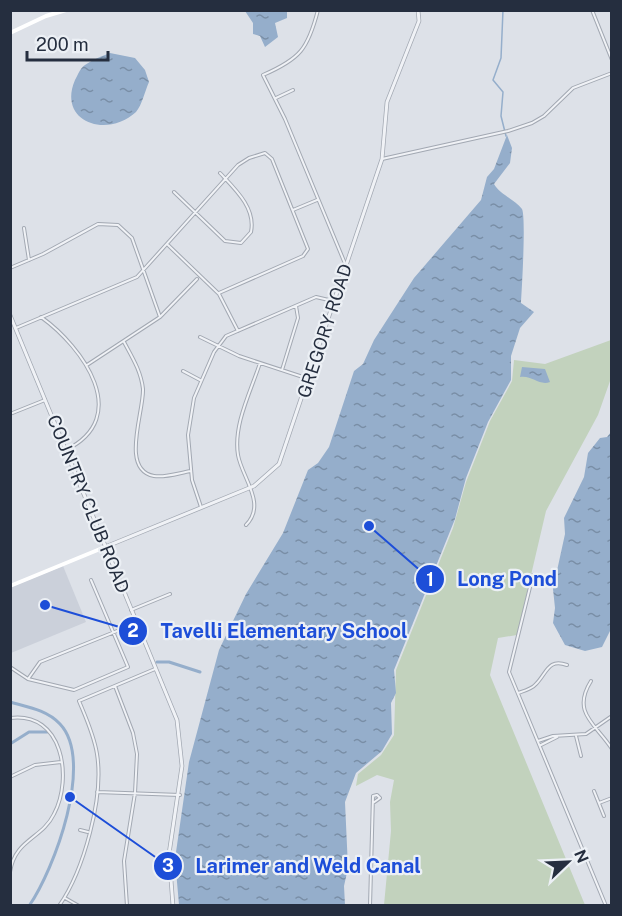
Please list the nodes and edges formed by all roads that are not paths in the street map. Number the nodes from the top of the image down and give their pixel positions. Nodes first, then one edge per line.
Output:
1 (66, 10) edge
2 (318, 10) edge
3 (418, 10) edge
4 (592, 10) edge
5 (10, 33) edge
6 (612, 60) edge
7 (612, 73) edge
8 (293, 90) dead end
9 (276, 98) junction
10 (382, 159) junction
11 (220, 173) dead end
12 (226, 179) junction
13 (174, 192) dead end
14 (317, 200) junction
15 (293, 210) junction
16 (195, 214) junction
17 (24, 228) dead end
18 (168, 245) junction
19 (29, 260) junction
20 (346, 266) junction
21 (10, 268) edge
22 (144, 272) junction
23 (197, 279) dead end
24 (219, 293) junction
25 (334, 301) junction
26 (296, 306) junction
27 (10, 315) edge
28 (41, 317) junction
29 (160, 318) junction
30 (16, 328) junction
31 (238, 331) junction
32 (200, 337) dead end
33 (124, 342) junction
34 (218, 346) junction
35 (260, 363) junction
36 (87, 365) junction
37 (282, 370) junction
38 (183, 371) dead end
39 (309, 379) junction
40 (200, 380) junction
41 (45, 400) junction
42 (10, 414) edge
43 (66, 451) junction
44 (191, 471) junction
45 (250, 487) junction
46 (201, 507) junction
47 (246, 525) dead end
48 (105, 547) junction
49 (533, 574) dead end
50 (91, 580) dead end
51 (10, 586) edge
52 (170, 594) dead end
53 (131, 610) junction
54 (137, 623) junction
55 (113, 633) junction
56 (567, 665) dead end
57 (10, 667) edge
58 (156, 668) junction
59 (28, 679) junction
60 (591, 681) dead end
61 (114, 686) junction
62 (518, 693) junction
63 (612, 716) edge
64 (10, 718) edge
65 (596, 728) junction
66 (576, 736) junction
67 (539, 743) junction
68 (612, 749) edge
69 (581, 756) dead end
70 (61, 762) junction
71 (10, 777) edge
72 (594, 791) dead end
73 (97, 792) junction
74 (135, 793) junction
75 (180, 795) junction
76 (612, 798) edge
77 (373, 803) dead end
78 (599, 803) junction
79 (604, 816) dead end
80 (80, 830) dead end
81 (88, 832) junction
82 (10, 872) edge
83 (65, 898) junction
84 (59, 906) edge
85 (79, 906) edge
86 (127, 906) edge
87 (173, 906) edge
88 (370, 906) edge
89 (606, 906) edge

1 - 5 main road
2 - 9 street
3 - 10 street, GREGORY ROAD
4 - 6 street
7 - 10 street
8 - 9 street
9 - 14 street
10 - 20 street, GREGORY ROAD
11 - 12 street
12 - 15 street
12 - 16 street
12 - 16 street
13 - 16 street
14 - 15 street
14 - 20 street
15 - 24 street
16 - 18 street
17 - 19 street
18 - 22 street
18 - 24 street
19 - 21 street
19 - 22 street
20 - 25 street, GREGORY ROAD
22 - 28 street
22 - 29 street
23 - 29 street
24 - 31 street
25 - 26 street
25 - 39 street, GREGORY ROAD
26 - 31 street
26 - 37 street
27 - 30 street, COUNTRY CLUB ROAD
28 - 30 street
28 - 36 street
29 - 33 street
30 - 41 street, COUNTRY CLUB ROAD
31 - 34 street
32 - 34 street
33 - 36 street
33 - 44 street
34 - 35 street
34 - 40 street
35 - 37 street
35 - 45 street
36 - 43 street
37 - 39 street
38 - 40 street
39 - 45 street, GREGORY ROAD
40 - 44 street
41 - 42 street
41 - 43 street, COUNTRY CLUB ROAD
43 - 48 street, COUNTRY CLUB ROAD
44 - 46 street
45 - 46 street, GREGORY ROAD
45 - 47 street
46 - 48 street, GREGORY ROAD
48 - 51 main road
48 - 53 street, COUNTRY CLUB ROAD
49 - 62 street
50 - 55 street
52 - 53 street
53 - 54 street, COUNTRY CLUB ROAD
54 - 55 street
54 - 58 street, COUNTRY CLUB ROAD
55 - 59 street
55 - 59 street
56 - 62 street
57 - 59 street
58 - 61 street
58 - 75 street, COUNTRY CLUB ROAD
60 - 65 street
61 - 73 street
61 - 74 street
62 - 67 street
63 - 65 street
64 - 70 street
65 - 66 street
65 - 68 street
66 - 67 street
66 - 69 street
67 - 89 street
70 - 71 street
70 - 82 street
72 - 78 street
73 - 74 street
73 - 81 street
74 - 75 street
74 - 86 street
75 - 87 street, COUNTRY CLUB ROAD
76 - 78 street
77 - 88 street
78 - 79 street
80 - 81 street
81 - 83 street
83 - 84 street
83 - 85 street

